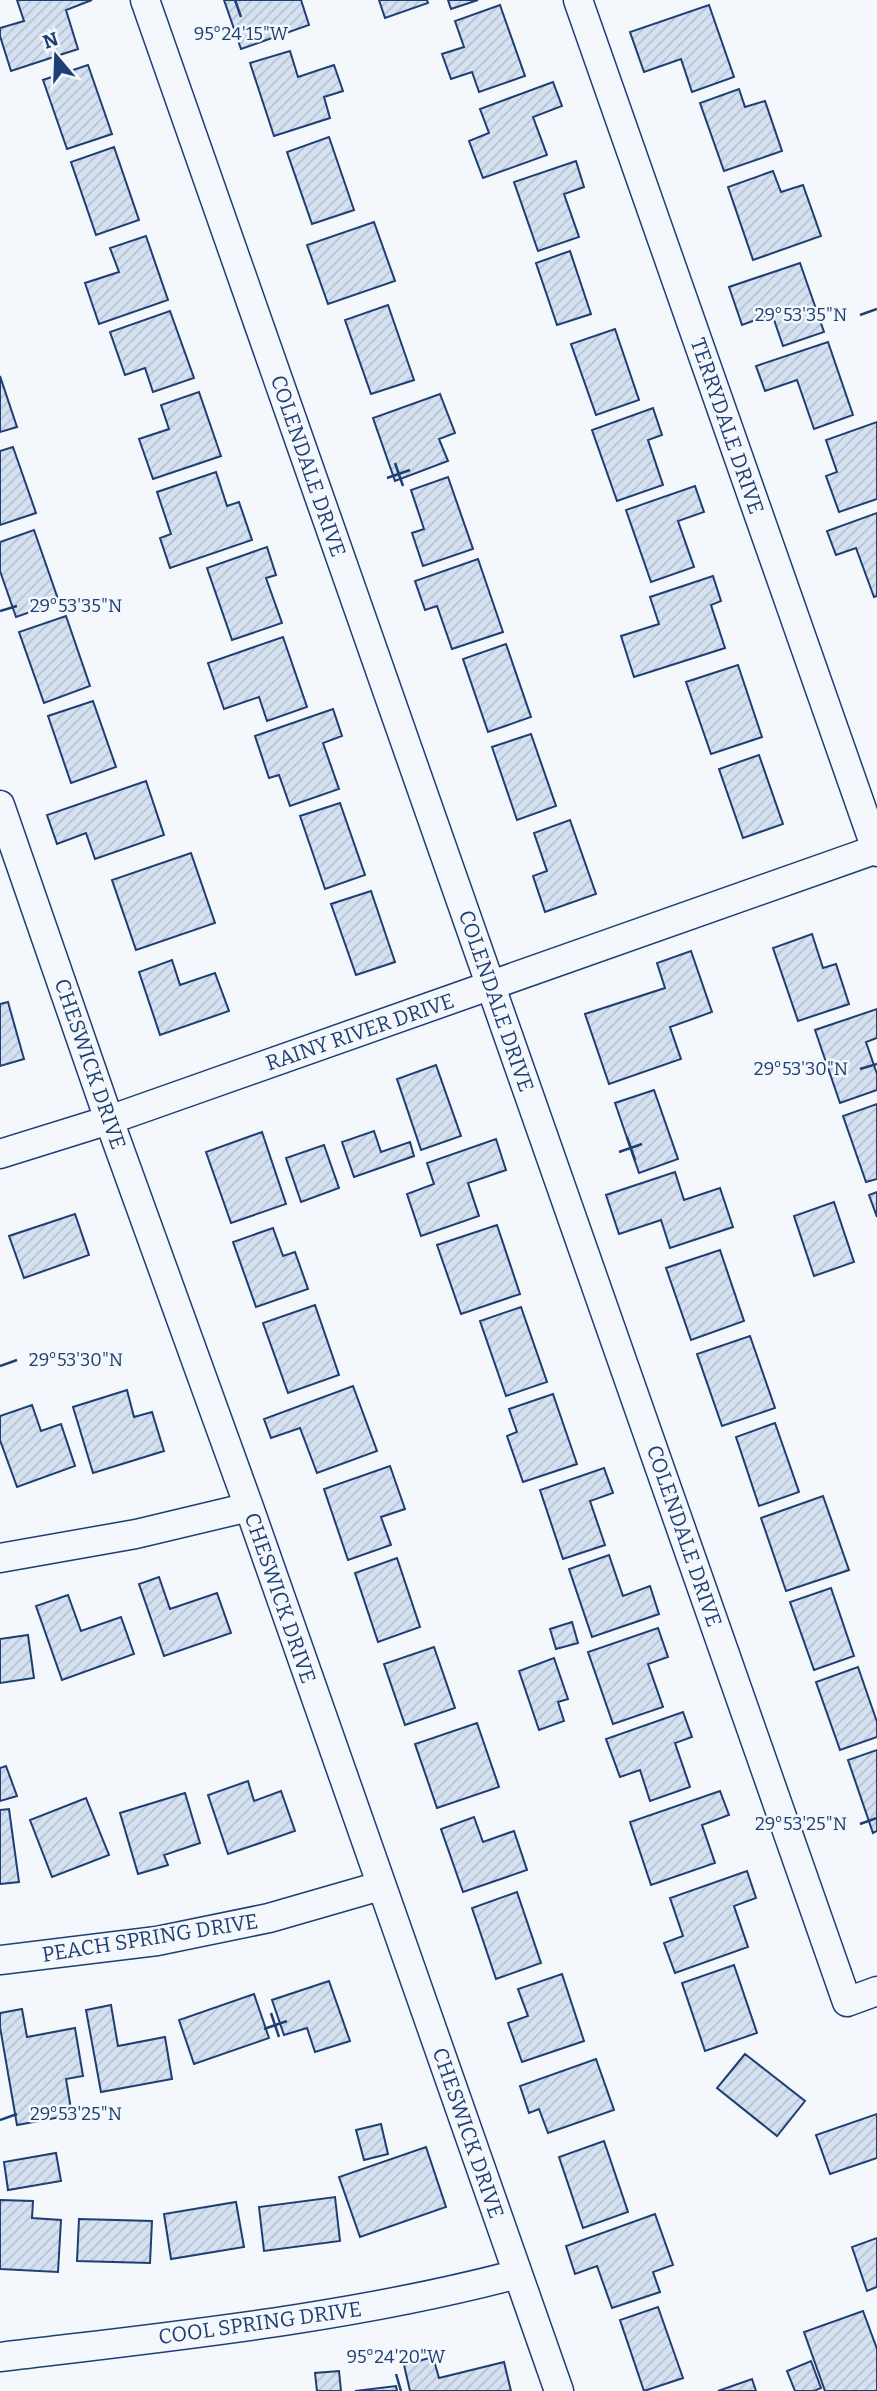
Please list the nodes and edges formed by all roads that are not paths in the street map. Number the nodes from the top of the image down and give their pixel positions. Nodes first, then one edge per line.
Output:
1 (145, 0) edge
2 (578, 0) edge
3 (0, 805) edge
4 (877, 851) edge
5 (491, 986) junction
6 (109, 1120) junction
7 (0, 1154) edge
8 (249, 1507) junction
9 (0, 1558) edge
10 (380, 1886) junction
11 (0, 1960) edge
12 (877, 1991) edge
13 (518, 2274) junction
14 (0, 2357) edge
15 (559, 2391) edge

1 - 5 street, COLENDALE DRIVE
2 - 4 street, TERRYDALE DRIVE
3 - 6 street, CHESWICK DRIVE
4 - 5 street, RAINY RIVER DRIVE
5 - 6 street, RAINY RIVER DRIVE
5 - 12 street, COLENDALE DRIVE
6 - 7 street, RAINY RIVER DRIVE
6 - 8 street, CHESWICK DRIVE
8 - 9 street
8 - 10 street, CHESWICK DRIVE
10 - 11 street, PEACH SPRING DRIVE
10 - 13 street, CHESWICK DRIVE
13 - 14 street, COOL SPRING DRIVE
13 - 15 street, CHESWICK DRIVE

